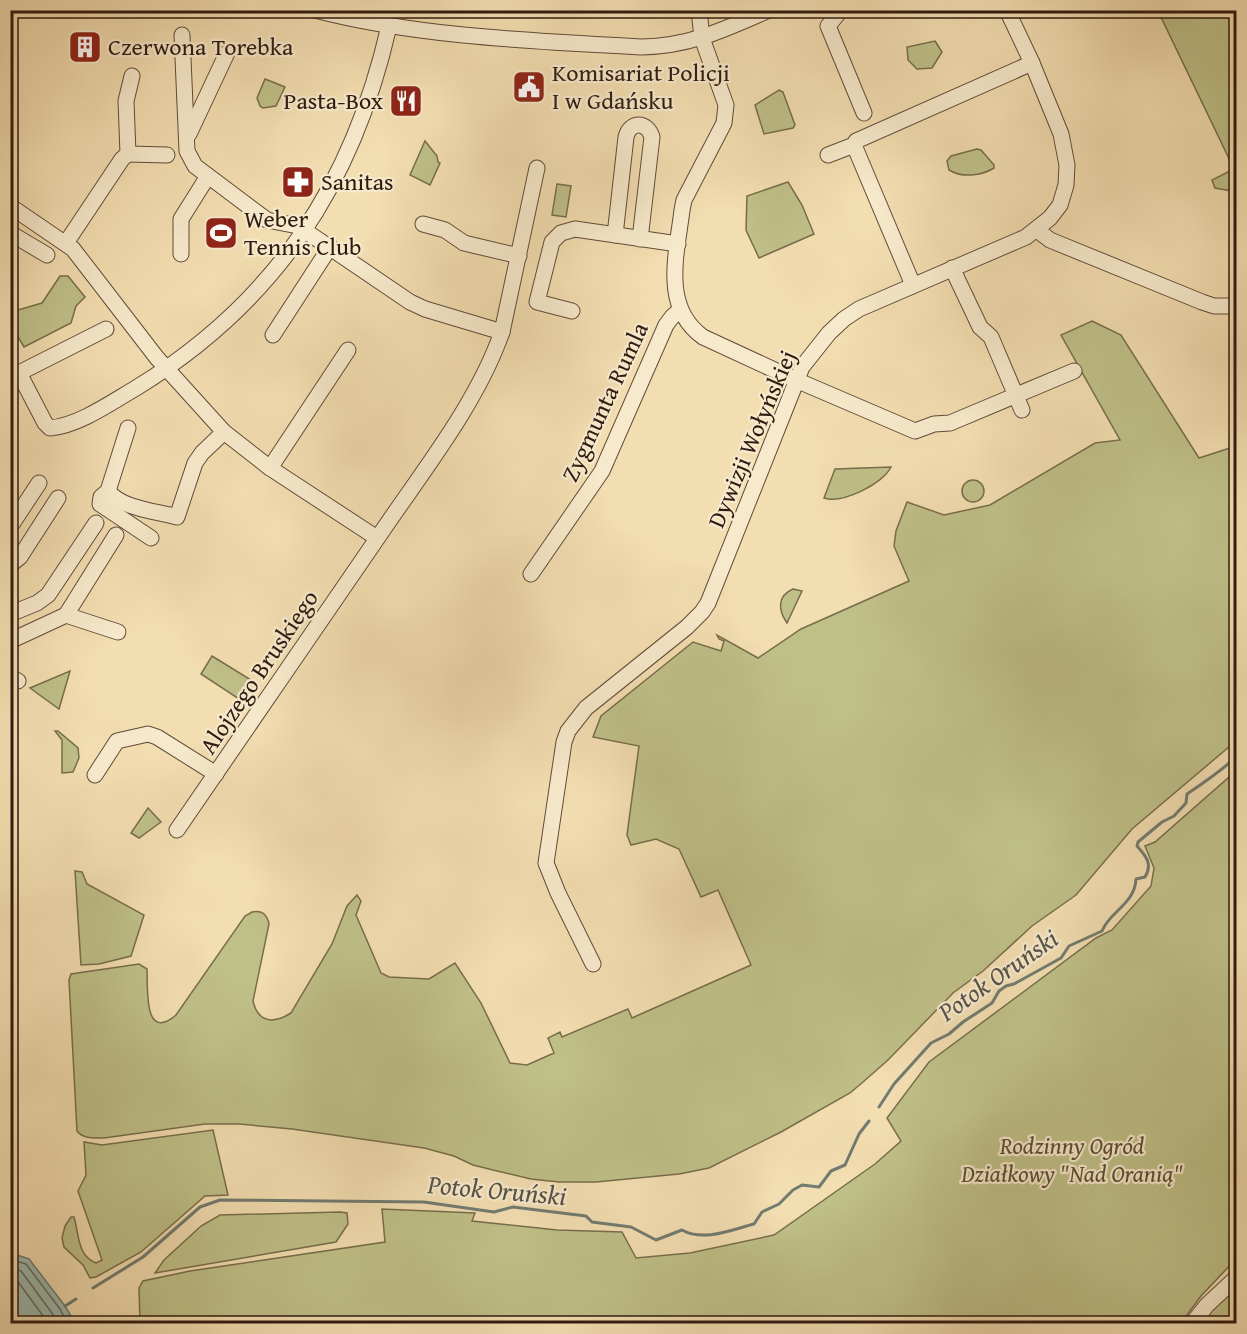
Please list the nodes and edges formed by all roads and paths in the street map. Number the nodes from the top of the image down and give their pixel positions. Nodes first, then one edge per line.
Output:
1 (315, 10) edge
2 (699, 10) edge
3 (769, 10) edge
4 (840, 10) edge
5 (1007, 10) edge
6 (389, 26) junction
7 (182, 35) dead end
8 (702, 38) junction
9 (227, 53) dead end
10 (1032, 63) junction
11 (132, 76) dead end
12 (864, 113) dead end
13 (187, 136) junction
14 (854, 145) junction
15 (128, 154) junction
16 (167, 155) dead end
17 (828, 155) dead end
18 (537, 168) dead end
19 (208, 176) junction
20 (10, 206) edge
21 (423, 224) dead end
22 (305, 230) junction
23 (1037, 230) junction
24 (10, 233) edge
25 (615, 235) junction
26 (640, 238) junction
27 (66, 243) junction
28 (678, 244) junction
29 (330, 247) junction
30 (181, 254) dead end
31 (47, 255) dead end
32 (519, 255) junction
33 (952, 268) junction
34 (913, 285) junction
35 (1236, 306) edge
36 (680, 310) junction
37 (572, 311) dead end
38 (106, 329) dead end
39 (502, 332) junction
40 (273, 335) dead end
41 (348, 350) dead end
42 (166, 368) junction
43 (1074, 370) dead end
44 (15, 372) edge
45 (796, 380) junction
46 (1016, 395) junction
47 (1022, 410) dead end
48 (128, 428) dead end
49 (224, 432) junction
50 (270, 468) junction
51 (39, 483) dead end
52 (108, 491) junction
53 (58, 498) dead end
54 (96, 523) dead end
55 (10, 528) edge
56 (116, 535) dead end
57 (151, 538) dead end
58 (377, 538) junction
59 (10, 565) edge
60 (531, 574) dead end
61 (10, 614) edge
62 (66, 615) junction
63 (118, 632) dead end
64 (10, 641) edge
65 (216, 774) junction
66 (95, 775) dead end
67 (177, 830) dead end
68 (593, 964) dead end
69 (1236, 1278) edge
70 (1192, 1323) edge

1 - 6 street
2 - 8 street, Zygmunta Rumla
3 - 8 street
4 - 12 street
5 - 10 street, Dywizji Wołyńskiej
6 - 8 street
6 - 22 street
7 - 13 street
8 - 28 street, Zygmunta Rumla
9 - 13 street
10 - 14 street
10 - 23 street, Dywizji Wołyńskiej
11 - 15 street
13 - 19 street
14 - 17 street
14 - 34 street
15 - 16 street
15 - 27 street
18 - 32 street, Alojzego Bruskiego
19 - 22 street
19 - 30 street
20 - 27 street
21 - 32 street
22 - 29 street
22 - 42 street
23 - 33 street, Dywizji Wołyńskiej
23 - 35 street
24 - 31 street
25 - 26 street
25 - 26 street
25 - 37 street
26 - 28 street
27 - 42 street
28 - 36 street, Zygmunta Rumla
29 - 39 street
29 - 40 street
32 - 39 street, Alojzego Bruskiego
33 - 34 street, Dywizji Wołyńskiej
33 - 46 street
34 - 45 street, Dywizji Wołyńskiej
36 - 45 street, Zygmunta Rumla
36 - 60 street, Zygmunta Rumla
38 - 44 street
39 - 58 street, Alojzego Bruskiego
41 - 50 street
42 - 44 street
42 - 49 street
43 - 46 street, Zygmunta Rumla
45 - 46 street, Zygmunta Rumla
45 - 68 street, Dywizji Wołyńskiej
46 - 47 street
48 - 52 street
49 - 50 street
49 - 52 street
50 - 58 street
51 - 55 street
52 - 57 street
53 - 59 street
54 - 61 street
56 - 62 street
58 - 65 street, Alojzego Bruskiego
62 - 63 street
62 - 64 street
65 - 66 street
65 - 67 street, Alojzego Bruskiego
69 - 70 street

